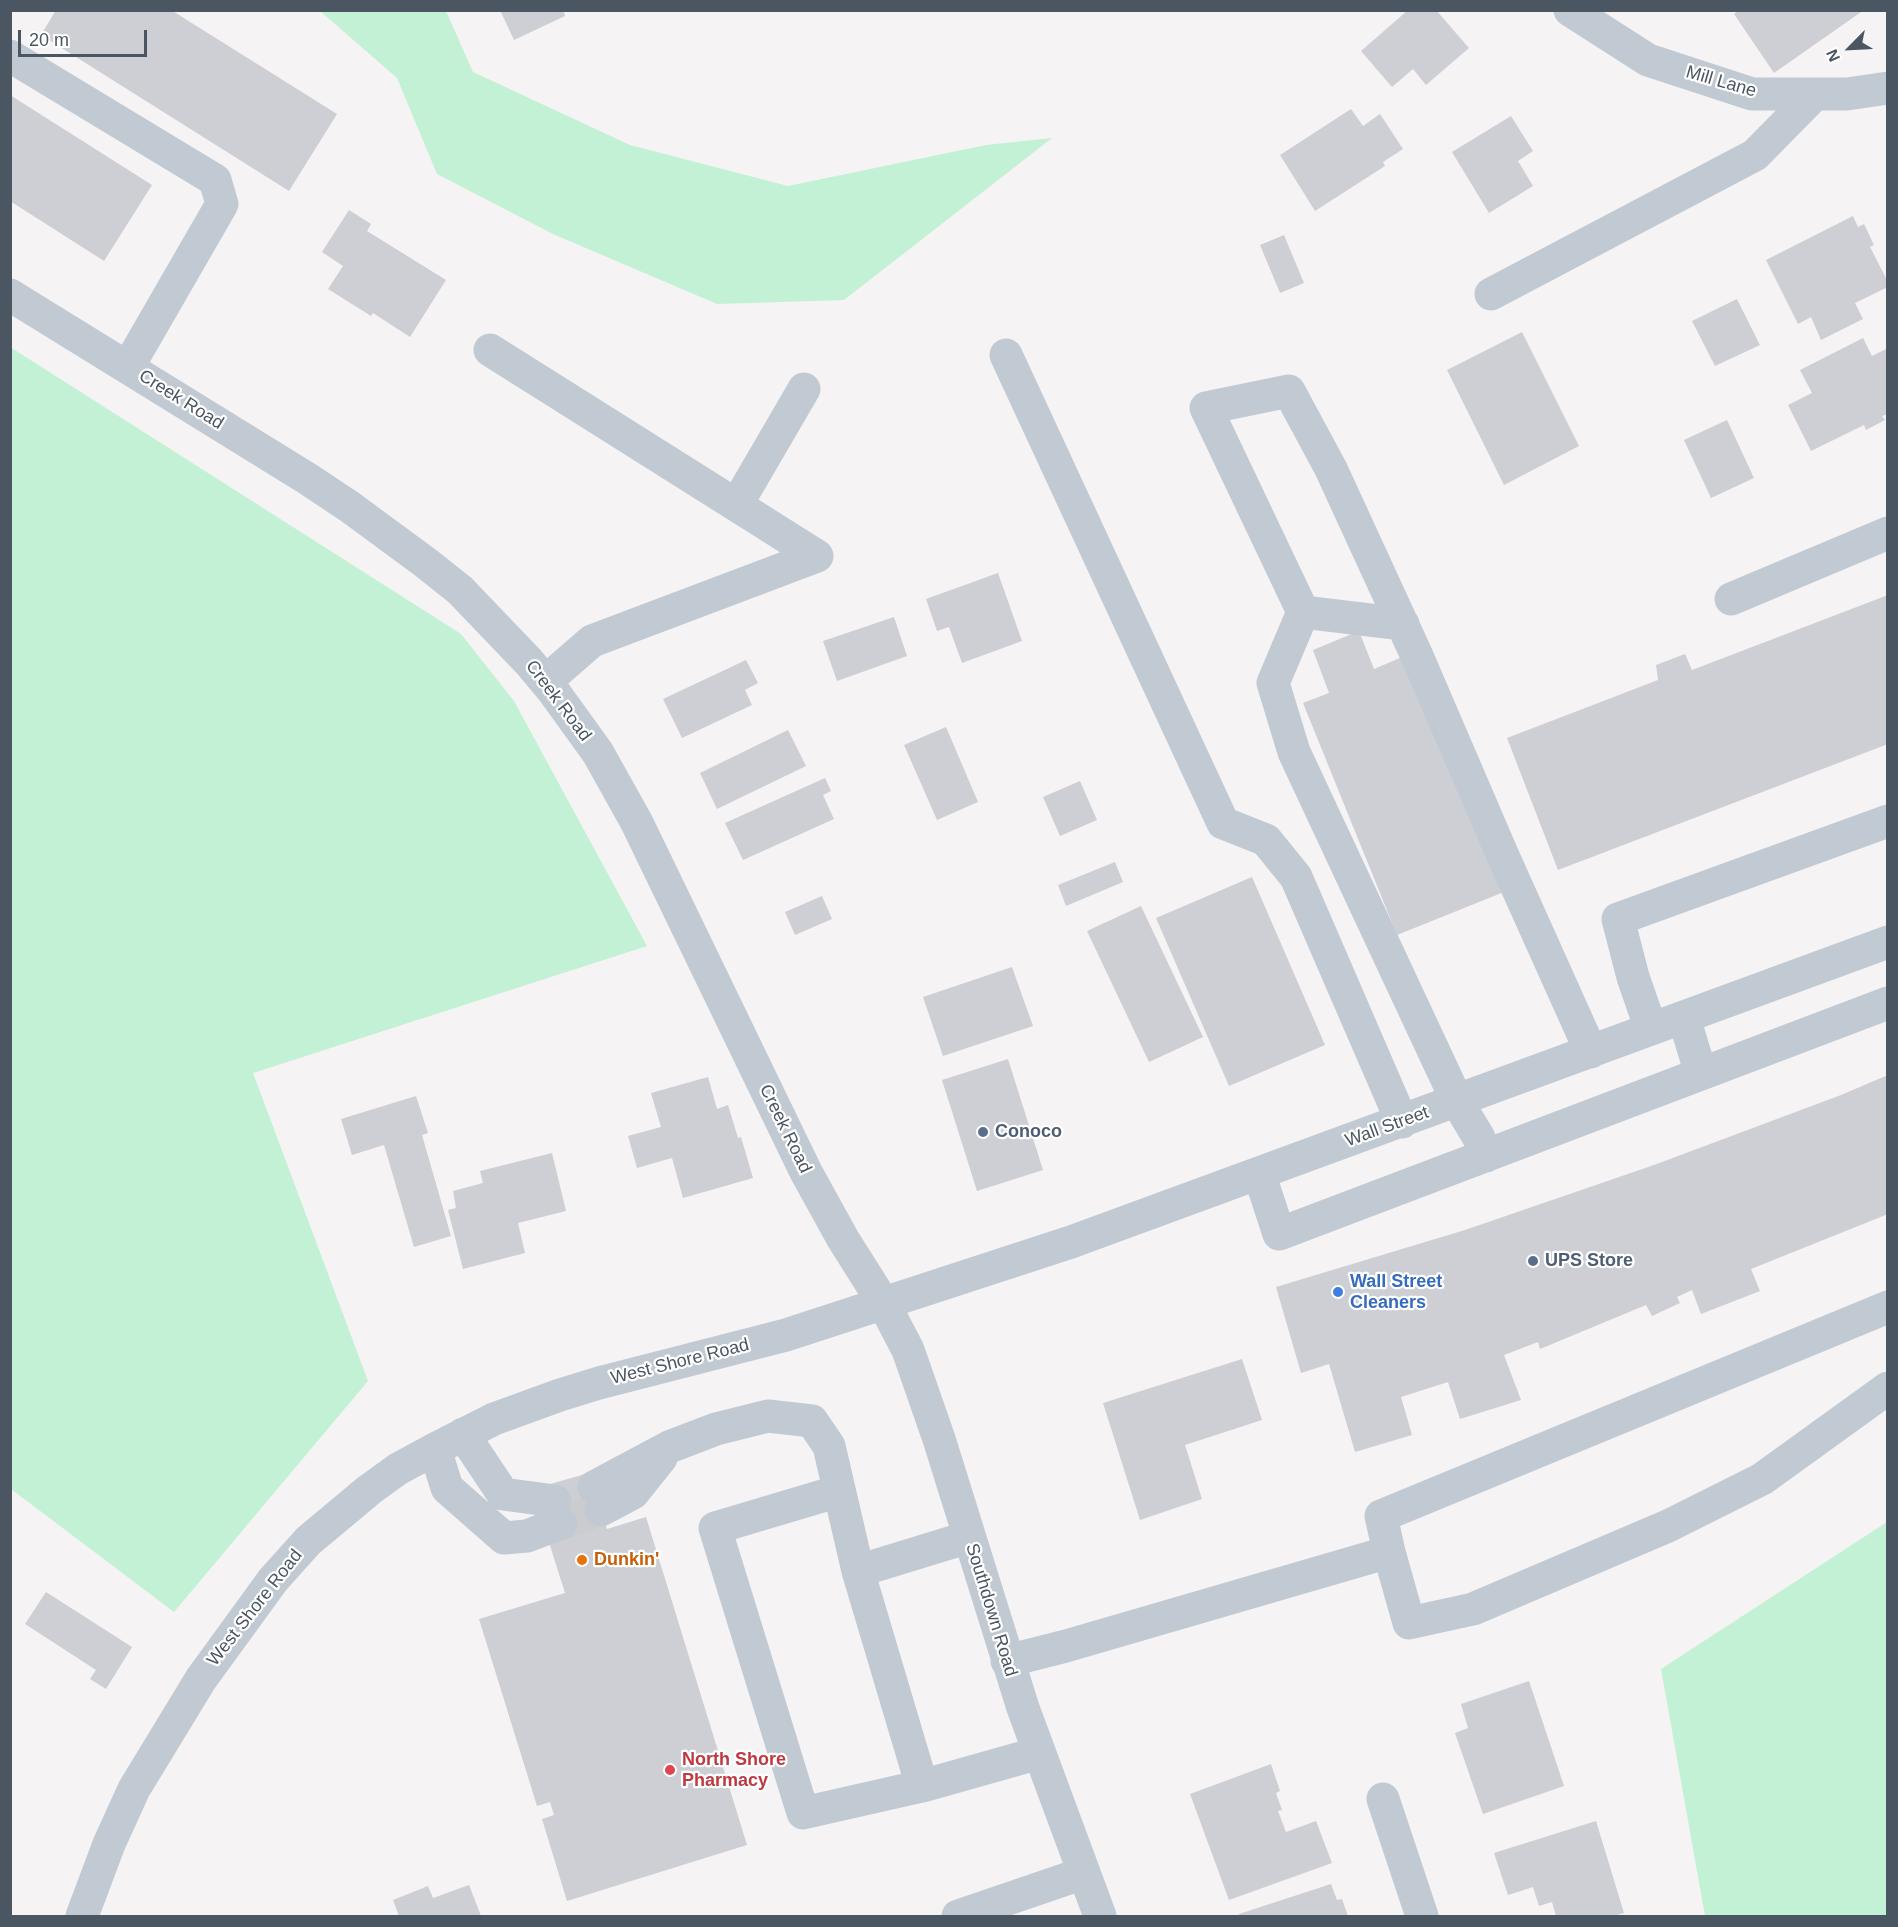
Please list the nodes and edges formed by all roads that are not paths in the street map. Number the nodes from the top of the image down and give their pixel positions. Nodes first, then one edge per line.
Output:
1 (1570, 10) edge
2 (10, 56) edge
3 (1887, 88) edge
4 (1815, 94) junction
5 (1491, 294) dead end
6 (10, 295) edge
7 (490, 350) dead end
8 (1006, 355) dead end
9 (128, 367) junction
10 (804, 389) dead end
11 (737, 504) junction
12 (1887, 533) edge
13 (1731, 599) dead end
14 (1304, 612) junction
15 (1403, 624) junction
16 (546, 681) junction
17 (1887, 821) edge
18 (1887, 942) edge
19 (1887, 1004) edge
20 (1684, 1018) junction
21 (1651, 1029) junction
22 (1591, 1052) junction
23 (1701, 1074) junction
24 (1457, 1101) junction
25 (1402, 1122) junction
26 (1486, 1156) junction
27 (1259, 1173) junction
28 (884, 1304) junction
29 (1887, 1307) edge
30 (1887, 1388) edge
31 (449, 1442) junction
32 (839, 1491) junction
33 (598, 1499) tunnel mouth
34 (969, 1537) junction
35 (1389, 1552) junction
36 (858, 1572) junction
37 (1007, 1660) junction
38 (1039, 1753) junction
39 (922, 1786) junction
40 (1383, 1799) dead end
41 (1084, 1873) junction
42 (82, 1917) edge
43 (958, 1917) edge
44 (1100, 1917) edge
45 (1422, 1917) edge

1 - 4 street, Mill Lane
2 - 9 street
3 - 4 street, Mill Lane
4 - 5 street
6 - 9 street, Creek Road
7 - 11 street
8 - 25 street
9 - 16 street, Creek Road
10 - 11 street
11 - 16 street
12 - 13 street
14 - 15 street
14 - 15 street
14 - 24 street
15 - 22 street
16 - 28 street, Creek Road
17 - 21 street
18 - 20 street, Wall Street
19 - 23 street
20 - 21 street, Wall Street
20 - 23 street
21 - 22 street, Wall Street
22 - 24 street, Wall Street
23 - 26 street
24 - 25 street, Wall Street
24 - 26 street
25 - 27 street, Wall Street
26 - 27 street
27 - 28 street, Wall Street
28 - 31 street, West Shore Road
28 - 34 street, Southdown Road
29 - 35 street
30 - 35 street
31 - 31 street
31 - 42 street, West Shore Road
32 - 33 street
32 - 36 street
32 - 39 street
34 - 36 street
34 - 37 street, Southdown Road
35 - 37 street
36 - 39 street
37 - 38 street, Southdown Road
38 - 39 street
38 - 41 street, Southdown Road
40 - 45 street
41 - 43 street
41 - 44 street, Southdown Road

